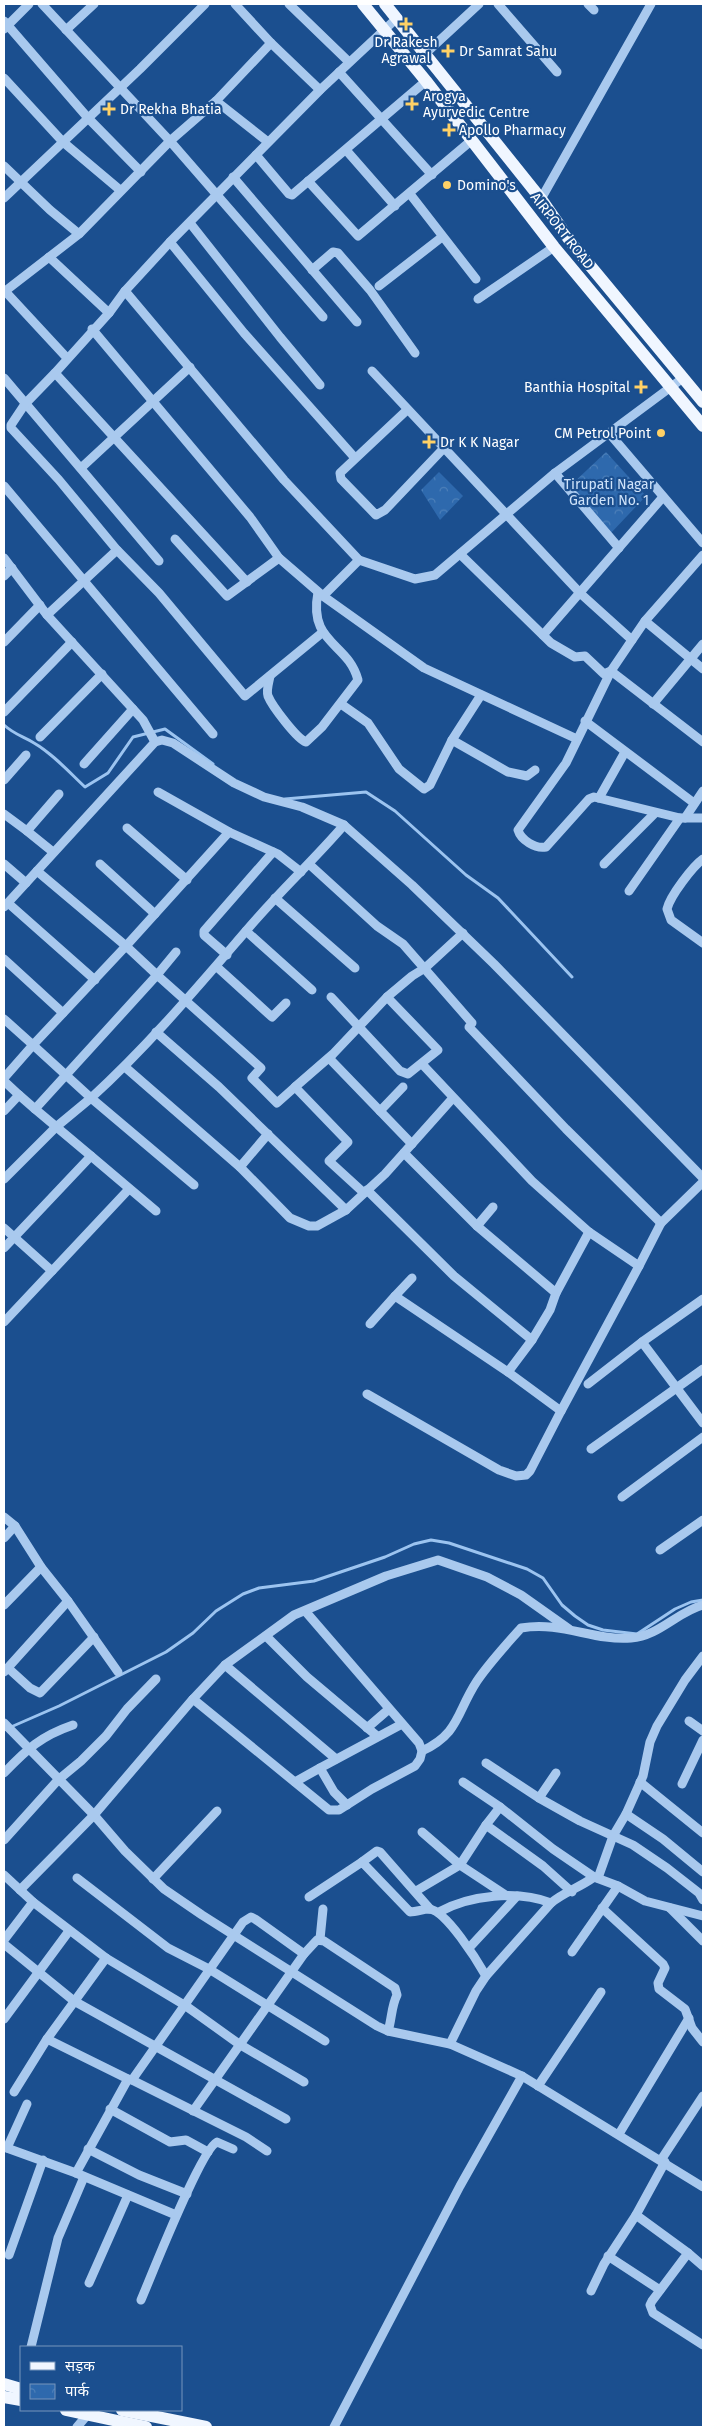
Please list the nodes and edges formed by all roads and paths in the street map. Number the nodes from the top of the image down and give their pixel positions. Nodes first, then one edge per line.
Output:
1 (29, 4) edge
2 (42, 4) edge
3 (94, 4) edge
4 (206, 4) edge
5 (235, 4) edge
6 (289, 4) edge
7 (364, 4) edge
8 (385, 4) edge
9 (479, 4) edge
10 (498, 4) edge
11 (651, 4) edge
12 (397, 18) junction
13 (5, 25) edge
14 (385, 29) junction
15 (66, 30) junction
16 (271, 43) junction
17 (426, 53) junction
18 (349, 62) junction
19 (338, 72) junction
20 (557, 72) dead end
21 (4, 78) edge
22 (426, 81) junction
23 (119, 89) junction
24 (320, 90) junction
25 (216, 100) junction
26 (88, 118) junction
27 (382, 118) junction
28 (472, 140) junction
29 (170, 141) junction
30 (63, 142) junction
31 (268, 142) junction
32 (346, 150) junction
33 (256, 155) junction
34 (4, 166) edge
35 (141, 172) junction
36 (432, 174) junction
37 (233, 177) junction
38 (308, 181) junction
39 (19, 182) junction
40 (120, 190) junction
41 (410, 194) junction
42 (216, 195) junction
43 (4, 198) edge
44 (540, 199) junction
45 (395, 206) junction
46 (190, 224) junction
47 (78, 234) junction
48 (442, 237) junction
49 (170, 242) junction
50 (554, 247) junction
51 (50, 257) junction
52 (312, 270) junction
53 (476, 279) dead end
54 (380, 286) dead end
55 (4, 291) edge
56 (125, 291) junction
57 (478, 299) dead end
58 (109, 314) junction
59 (324, 318) dead end
60 (357, 322) dead end
61 (92, 329) junction
62 (415, 353) dead end
63 (67, 358) junction
64 (190, 367) junction
65 (372, 371) dead end
66 (55, 373) junction
67 (4, 378) edge
68 (683, 378) junction
69 (320, 385) dead end
70 (671, 387) junction
71 (152, 402) junction
72 (703, 402) edge
73 (25, 404) junction
74 (407, 410) junction
75 (703, 426) edge
76 (10, 428) junction
77 (609, 433) junction
78 (4, 436) edge
79 (115, 437) junction
80 (443, 449) junction
81 (355, 458) junction
82 (81, 468) junction
83 (555, 473) junction
84 (4, 486) edge
85 (663, 497) junction
86 (507, 514) junction
87 (175, 539) dead end
88 (703, 543) edge
89 (619, 548) junction
90 (118, 550) junction
91 (460, 554) junction
92 (703, 555) edge
93 (4, 558) edge
94 (280, 558) junction
95 (359, 560) junction
96 (159, 561) dead end
97 (12, 568) junction
98 (4, 576) edge
99 (84, 581) junction
100 (247, 582) junction
101 (321, 594) junction
102 (581, 594) junction
103 (40, 605) junction
104 (47, 614) junction
105 (646, 621) junction
106 (323, 632) junction
107 (543, 635) junction
108 (632, 640) junction
109 (4, 642) edge
110 (72, 642) junction
111 (703, 644) edge
112 (690, 658) junction
113 (703, 668) edge
114 (611, 671) junction
115 (102, 674) junction
116 (270, 676) junction
117 (481, 695) junction
118 (341, 704) junction
119 (653, 704) junction
120 (133, 708) junction
121 (4, 712) edge
122 (585, 721) junction
123 (213, 734) dead end
124 (40, 737) dead end
125 (153, 739) junction
126 (577, 739) junction
127 (452, 740) junction
128 (703, 742) edge
129 (625, 752) junction
130 (26, 755) dead end
131 (84, 764) dead end
132 (535, 770) dead end
133 (4, 780) edge
134 (703, 791) edge
135 (158, 792) dead end
136 (59, 794) dead end
137 (599, 798) junction
138 (694, 803) junction
139 (655, 812) junction
140 (4, 814) edge
141 (682, 818) junction
142 (703, 818) edge
143 (344, 824) junction
144 (127, 828) dead end
145 (27, 832) junction
146 (229, 832) junction
147 (53, 852) junction
148 (274, 852) junction
149 (703, 859) edge
150 (4, 864) edge
151 (100, 864) dead end
152 (309, 864) junction
153 (604, 864) dead end
154 (37, 871) junction
155 (301, 872) junction
156 (187, 880) junction
157 (26, 883) junction
158 (629, 891) dead end
159 (275, 898) junction
160 (6, 905) edge
161 (155, 914) junction
162 (246, 931) junction
163 (463, 933) junction
164 (703, 943) edge
165 (126, 946) junction
166 (176, 952) dead end
167 (227, 954) junction
168 (4, 959) edge
169 (217, 967) junction
170 (355, 968) dead end
171 (425, 968) junction
172 (157, 975) junction
173 (95, 980) junction
174 (312, 990) dead end
175 (331, 997) dead end
176 (387, 997) junction
177 (187, 1001) junction
178 (286, 1003) dead end
179 (63, 1013) junction
180 (4, 1019) edge
181 (360, 1026) junction
182 (156, 1032) junction
183 (33, 1045) junction
184 (328, 1058) junction
185 (422, 1064) junction
186 (125, 1067) junction
187 (65, 1075) junction
188 (4, 1080) edge
189 (295, 1087) junction
190 (403, 1087) dead end
191 (20, 1095) junction
192 (91, 1098) junction
193 (452, 1099) junction
194 (35, 1109) junction
195 (380, 1111) junction
196 (4, 1112) edge
197 (56, 1127) junction
198 (268, 1134) junction
199 (412, 1144) junction
200 (404, 1153) junction
201 (91, 1156) junction
202 (240, 1167) junction
203 (703, 1178) edge
204 (4, 1179) edge
205 (703, 1182) edge
206 (194, 1185) dead end
207 (129, 1189) junction
208 (365, 1191) junction
209 (494, 1207) dead end
210 (346, 1210) junction
211 (156, 1211) dead end
212 (661, 1223) junction
213 (477, 1226) junction
214 (4, 1228) edge
215 (589, 1232) junction
216 (14, 1237) junction
217 (4, 1248) edge
218 (639, 1266) junction
219 (52, 1271) junction
220 (412, 1278) dead end
221 (556, 1293) junction
222 (395, 1296) junction
223 (703, 1299) edge
224 (4, 1322) edge
225 (370, 1324) dead end
226 (532, 1340) junction
227 (642, 1342) junction
228 (703, 1370) edge
229 (508, 1372) junction
230 (588, 1384) dead end
231 (676, 1388) junction
232 (368, 1394) dead end
233 (561, 1411) junction
234 (703, 1423) edge
235 (703, 1438) edge
236 (591, 1449) dead end
237 (622, 1497) dead end
238 (4, 1517) edge
239 (703, 1520) edge
240 (15, 1526) junction
241 (4, 1538) edge
242 (660, 1550) dead end
243 (41, 1567) junction
244 (68, 1601) junction
245 (4, 1605) edge
246 (703, 1605) edge
247 (306, 1612) junction
248 (569, 1629) junction
249 (266, 1636) junction
250 (94, 1637) junction
251 (703, 1656) edge
252 (225, 1665) junction
253 (6, 1670) edge
254 (118, 1672) dead end
255 (156, 1680) dead end
256 (193, 1699) junction
257 (390, 1708) junction
258 (689, 1721) dead end
259 (4, 1723) edge
260 (402, 1724) junction
261 (74, 1725) dead end
262 (367, 1728) junction
263 (703, 1731) edge
264 (377, 1736) junction
265 (703, 1740) edge
266 (29, 1747) junction
267 (422, 1751) junction
268 (336, 1760) junction
269 (486, 1763) dead end
270 (320, 1768) junction
271 (4, 1773) edge
272 (556, 1773) dead end
273 (58, 1780) junction
274 (295, 1782) junction
275 (463, 1782) dead end
276 (640, 1782) junction
277 (682, 1784) dead end
278 (539, 1798) junction
279 (347, 1805) junction
280 (500, 1807) junction
281 (217, 1811) dead end
282 (626, 1814) junction
283 (94, 1815) junction
284 (486, 1825) junction
285 (422, 1832) dead end
286 (703, 1833) edge
287 (613, 1836) junction
288 (4, 1840) edge
289 (362, 1862) junction
290 (460, 1865) junction
291 (703, 1872) edge
292 (4, 1876) edge
293 (596, 1877) junction
294 (76, 1878) dead end
295 (154, 1879) junction
296 (618, 1886) junction
297 (20, 1890) junction
298 (416, 1890) junction
299 (572, 1892) junction
300 (512, 1896) junction
301 (309, 1897) dead end
302 (703, 1900) edge
303 (33, 1902) junction
304 (551, 1902) junction
305 (602, 1908) junction
306 (670, 1908) junction
307 (323, 1909) dead end
308 (434, 1911) junction
309 (703, 1916) edge
310 (69, 1931) junction
311 (234, 1934) junction
312 (320, 1939) junction
313 (703, 1941) edge
314 (4, 1942) edge
315 (469, 1948) junction
316 (572, 1952) dead end
317 (304, 1954) junction
318 (106, 1958) junction
319 (209, 1969) junction
320 (39, 1970) junction
321 (291, 1972) junction
322 (486, 1976) junction
323 (601, 1992) dead end
324 (74, 2001) junction
325 (186, 2006) junction
326 (267, 2007) junction
327 (689, 2018) junction
328 (4, 2019) edge
329 (388, 2031) junction
330 (47, 2039) junction
331 (325, 2041) dead end
332 (703, 2042) edge
333 (239, 2044) junction
334 (450, 2044) junction
335 (157, 2046) junction
336 (522, 2076) junction
337 (130, 2080) junction
338 (215, 2080) junction
339 (304, 2082) dead end
340 (538, 2086) junction
341 (14, 2092) dead end
342 (703, 2096) edge
343 (27, 2104) dead end
344 (110, 2109) junction
345 (193, 2111) junction
346 (286, 2119) dead end
347 (619, 2134) junction
348 (5, 2148) edge
349 (88, 2149) junction
350 (233, 2149) dead end
351 (267, 2151) dead end
352 (208, 2152) junction
353 (43, 2160) junction
354 (663, 2161) junction
355 (80, 2175) junction
356 (703, 2188) edge
357 (187, 2194) junction
358 (128, 2195) junction
359 (176, 2215) junction
360 (636, 2215) junction
361 (688, 2253) junction
362 (9, 2255) dead end
363 (608, 2256) junction
364 (703, 2266) edge
365 (89, 2283) dead end
366 (660, 2290) junction
367 (590, 2291) dead end
368 (141, 2300) dead end
369 (702, 2342) edge
370 (32, 2346) edge
371 (4, 2384) edge
372 (20, 2388) edge
373 (4, 2397) edge
374 (20, 2400) edge
375 (72, 2411) edge
376 (125, 2411) edge
377 (88, 2414) junction
378 (159, 2422) edge
379 (77, 2427) edge
380 (146, 2427) edge
381 (206, 2427) edge
382 (334, 2427) edge

1 - 13 street
2 - 15 street
3 - 15 street
4 - 23 street
5 - 16 street
6 - 18 street
7 - 14 main road, AIRPORT ROAD
8 - 12 main road, AIRPORT ROAD
9 - 17 street
10 - 20 street
11 - 44 street
12 - 14 street
12 - 17 main road, AIRPORT ROAD
13 - 26 street
14 - 18 street
14 - 22 main road, AIRPORT ROAD
15 - 23 street
16 - 24 street
16 - 25 street
17 - 44 main road, AIRPORT ROAD
18 - 19 street
19 - 24 street
19 - 27 street
21 - 30 street
22 - 27 street
22 - 28 main road, AIRPORT ROAD
23 - 26 street
23 - 29 street
24 - 31 street
25 - 29 street
25 - 31 street
26 - 30 street
26 - 35 street
27 - 32 street
27 - 36 street
28 - 36 street
28 - 50 main road, AIRPORT ROAD
29 - 35 street
29 - 42 street
30 - 39 street
30 - 40 street
31 - 33 street
32 - 38 street
32 - 45 street
33 - 37 street
33 - 38 street
34 - 39 street
35 - 40 street
36 - 41 street
37 - 42 street
37 - 52 street
38 - 45 street
39 - 43 street
39 - 47 street
40 - 47 street
41 - 45 street
41 - 48 street
42 - 46 street
42 - 59 street
44 - 68 main road, AIRPORT ROAD
46 - 49 street
46 - 69 street
47 - 51 street
48 - 53 street
48 - 54 street
49 - 56 street
49 - 81 street
50 - 57 street
50 - 70 main road, AIRPORT ROAD
51 - 55 street
51 - 58 street
52 - 60 street
52 - 62 street
55 - 63 street
56 - 58 street
56 - 64 street
58 - 61 street
61 - 63 street
61 - 71 street
63 - 66 street
64 - 71 street
64 - 95 street
65 - 74 street
66 - 73 street
66 - 79 street
67 - 73 street
68 - 70 street
68 - 72 main road, AIRPORT ROAD
70 - 75 main road, AIRPORT ROAD
70 - 77 street
71 - 79 street
71 - 94 street
73 - 76 street
73 - 82 street
74 - 80 street
74 - 81 street
76 - 78 street
76 - 90 street
77 - 83 street
77 - 85 street
79 - 82 street
79 - 100 street
80 - 81 street
80 - 86 street
82 - 96 street
83 - 86 street
83 - 89 street
84 - 99 street
85 - 88 street
85 - 89 street
86 - 91 street
86 - 102 street
87 - 100 street
89 - 102 street
90 - 99 street
90 - 116 street
91 - 95 street
91 - 107 street
92 - 105 street
93 - 97 street
94 - 100 street
94 - 101 street
95 - 101 street
97 - 98 street
97 - 103 street
99 - 104 street
99 - 123 street
101 - 106 street
101 - 117 street
102 - 107 street
102 - 108 street
103 - 104 street
103 - 109 street
104 - 110 street
105 - 108 street
105 - 112 street
106 - 116 street
106 - 118 street
107 - 114 street
108 - 114 street
110 - 115 street
110 - 121 street
111 - 112 street
112 - 113 street
112 - 119 street
114 - 119 street
114 - 122 street
115 - 120 street
115 - 124 street
116 - 118 street
117 - 126 street
117 - 127 street
118 - 127 street
119 - 128 street
120 - 125 street
120 - 131 street
122 - 126 street
122 - 129 street
125 - 143 street
125 - 147 street
126 - 137 street
127 - 132 street
129 - 137 street
129 - 138 street
130 - 133 street
134 - 138 street
135 - 146 street
136 - 145 street
137 - 139 street
138 - 141 street
139 - 141 street
139 - 153 street
140 - 145 street
141 - 142 street
141 - 158 street
143 - 152 street
143 - 163 street
144 - 156 street
145 - 147 street
146 - 148 street
146 - 156 street
147 - 154 street
148 - 155 street
148 - 167 street
149 - 164 street
150 - 157 street
151 - 161 street
152 - 155 street
152 - 171 street
154 - 157 street
154 - 165 street
155 - 159 street
156 - 161 street
157 - 160 street
159 - 162 street
159 - 170 street
160 - 173 street
161 - 165 street
162 - 167 street
162 - 174 street
163 - 171 street
163 - 203 street
165 - 172 street
165 - 173 street
166 - 172 street
167 - 169 street
168 - 179 street
169 - 177 street
169 - 178 street
171 - 176 street
171 - 212 street
172 - 177 street
172 - 187 street
173 - 179 street
175 - 181 street
176 - 181 street
176 - 185 street
177 - 182 street
177 - 189 street
179 - 183 street
180 - 183 street
181 - 184 street
181 - 185 street
182 - 186 street
182 - 198 street
183 - 187 street
183 - 188 street
184 - 189 street
184 - 195 street
185 - 193 street
186 - 192 street
186 - 202 street
187 - 192 street
187 - 194 street
188 - 191 street
189 - 208 street
190 - 195 street
191 - 194 street
191 - 196 street
192 - 197 street
192 - 206 street
193 - 199 street
193 - 215 street
194 - 197 street
195 - 199 street
197 - 201 street
197 - 204 street
198 - 202 street
198 - 210 street
199 - 200 street
200 - 208 street
200 - 213 street
201 - 207 street
201 - 216 street
202 - 210 street
205 - 212 street
207 - 211 street
207 - 219 street
208 - 210 street
208 - 226 street
209 - 213 street
212 - 218 street
213 - 221 street
214 - 216 street
215 - 218 street
215 - 221 street
216 - 217 street
216 - 219 street
218 - 233 street
219 - 224 street
220 - 222 street
221 - 226 street
222 - 225 street
222 - 229 street
223 - 227 street
226 - 229 street
227 - 230 street
227 - 231 street
228 - 231 street
229 - 233 street
231 - 234 street
231 - 236 street
232 - 233 street
235 - 237 street
238 - 240 street
239 - 242 street
240 - 241 street
240 - 243 street
243 - 244 street
243 - 245 street
244 - 250 street
244 - 253 street
246 - 248 street
247 - 248 street
247 - 249 street
247 - 257 street
248 - 267 street
249 - 252 street
249 - 262 street
250 - 253 street
250 - 254 street
251 - 276 street
252 - 256 street
252 - 268 street
255 - 273 street
256 - 274 street
256 - 283 street
257 - 260 street
257 - 262 street
258 - 263 street
259 - 266 street
260 - 264 street
260 - 267 street
261 - 266 street
262 - 264 street
264 - 268 street
265 - 277 street
266 - 271 street
266 - 273 street
267 - 279 street
268 - 270 street
269 - 278 street
270 - 274 street
270 - 279 street
272 - 278 street
273 - 283 street
273 - 288 street
274 - 279 street
275 - 280 street
276 - 282 street
276 - 286 street
278 - 287 street
280 - 284 street
280 - 293 street
281 - 295 street
282 - 287 street
282 - 291 street
283 - 295 street
283 - 297 street
284 - 290 street
284 - 299 street
285 - 290 street
287 - 293 street
287 - 302 street
289 - 298 street
289 - 301 street
289 - 308 street
290 - 298 street
290 - 300 street
292 - 297 street
293 - 296 street
293 - 299 street
294 - 319 street
295 - 311 street
296 - 305 street
296 - 306 street
297 - 303 street
298 - 308 street
299 - 304 street
300 - 304 street
300 - 308 street
300 - 315 street
303 - 310 street
303 - 314 street
304 - 322 street
305 - 316 street
305 - 327 street
306 - 309 street
306 - 313 street
307 - 312 street
308 - 315 street
310 - 318 street
310 - 320 street
311 - 317 street
311 - 319 street
311 - 321 street
312 - 317 street
312 - 329 street
314 - 320 street
315 - 322 street
317 - 321 street
318 - 324 street
318 - 325 street
319 - 325 street
319 - 326 street
320 - 324 street
320 - 328 street
321 - 326 street
321 - 329 street
322 - 334 street
323 - 340 street
324 - 330 street
324 - 335 street
325 - 333 street
325 - 335 street
326 - 331 street
326 - 333 street
327 - 332 street
327 - 347 street
329 - 334 street
330 - 337 street
330 - 341 street
333 - 338 street
333 - 339 street
334 - 336 street
335 - 337 street
335 - 338 street
336 - 340 street
336 - 382 street
337 - 344 street
337 - 345 street
338 - 345 street
338 - 346 street
340 - 347 street
342 - 354 street
343 - 348 street
344 - 349 street
344 - 352 street
345 - 351 street
347 - 354 street
348 - 353 street
349 - 355 street
349 - 357 street
350 - 352 street
352 - 357 street
353 - 355 street
353 - 362 street
354 - 356 street
354 - 360 street
355 - 358 street
355 - 370 street
357 - 359 street
358 - 359 street
358 - 365 street
359 - 368 street
360 - 361 street
360 - 363 street
361 - 364 street
361 - 366 street
363 - 366 street
363 - 367 street
366 - 369 street
371 - 372 main road
373 - 374 main road
375 - 377 main road
376 - 378 main road
377 - 379 street
377 - 380 main road
378 - 381 main road

